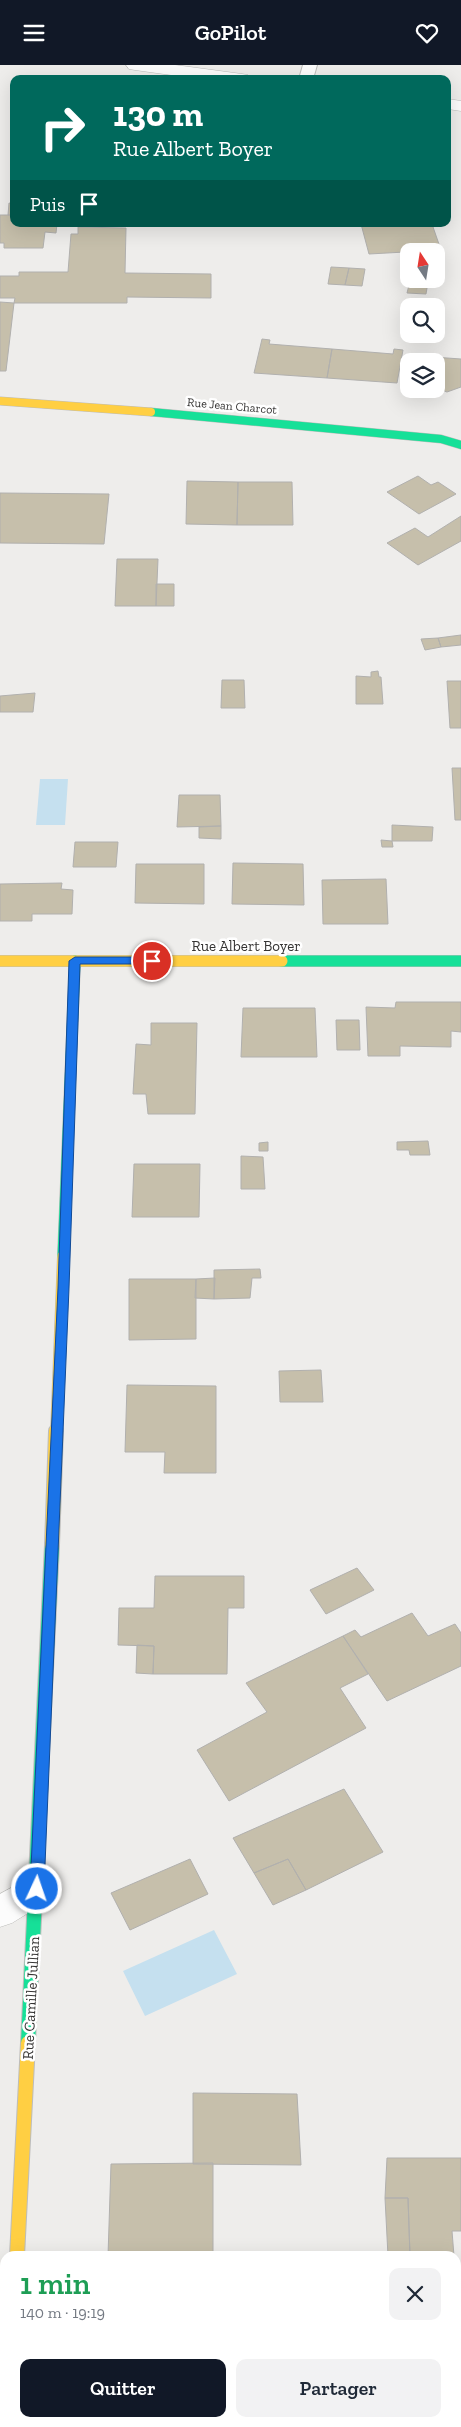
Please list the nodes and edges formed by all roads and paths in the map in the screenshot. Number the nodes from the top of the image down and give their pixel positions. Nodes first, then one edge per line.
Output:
1 (135, 65) edge
2 (211, 75) edge
3 (0, 401) edge
4 (461, 445) edge
5 (0, 961) edge
6 (75, 961) junction
7 (461, 961) edge
8 (37, 1889) junction
9 (0, 1912) edge
10 (17, 2251) edge

1 - 2 street
3 - 4 street, Rue Jean Charcot
5 - 6 street, Rue Albert Boyer
6 - 7 street, Rue Albert Boyer
6 - 8 street, Rue Camille Jullian
8 - 9 street
8 - 10 street, Rue Camille Jullian

